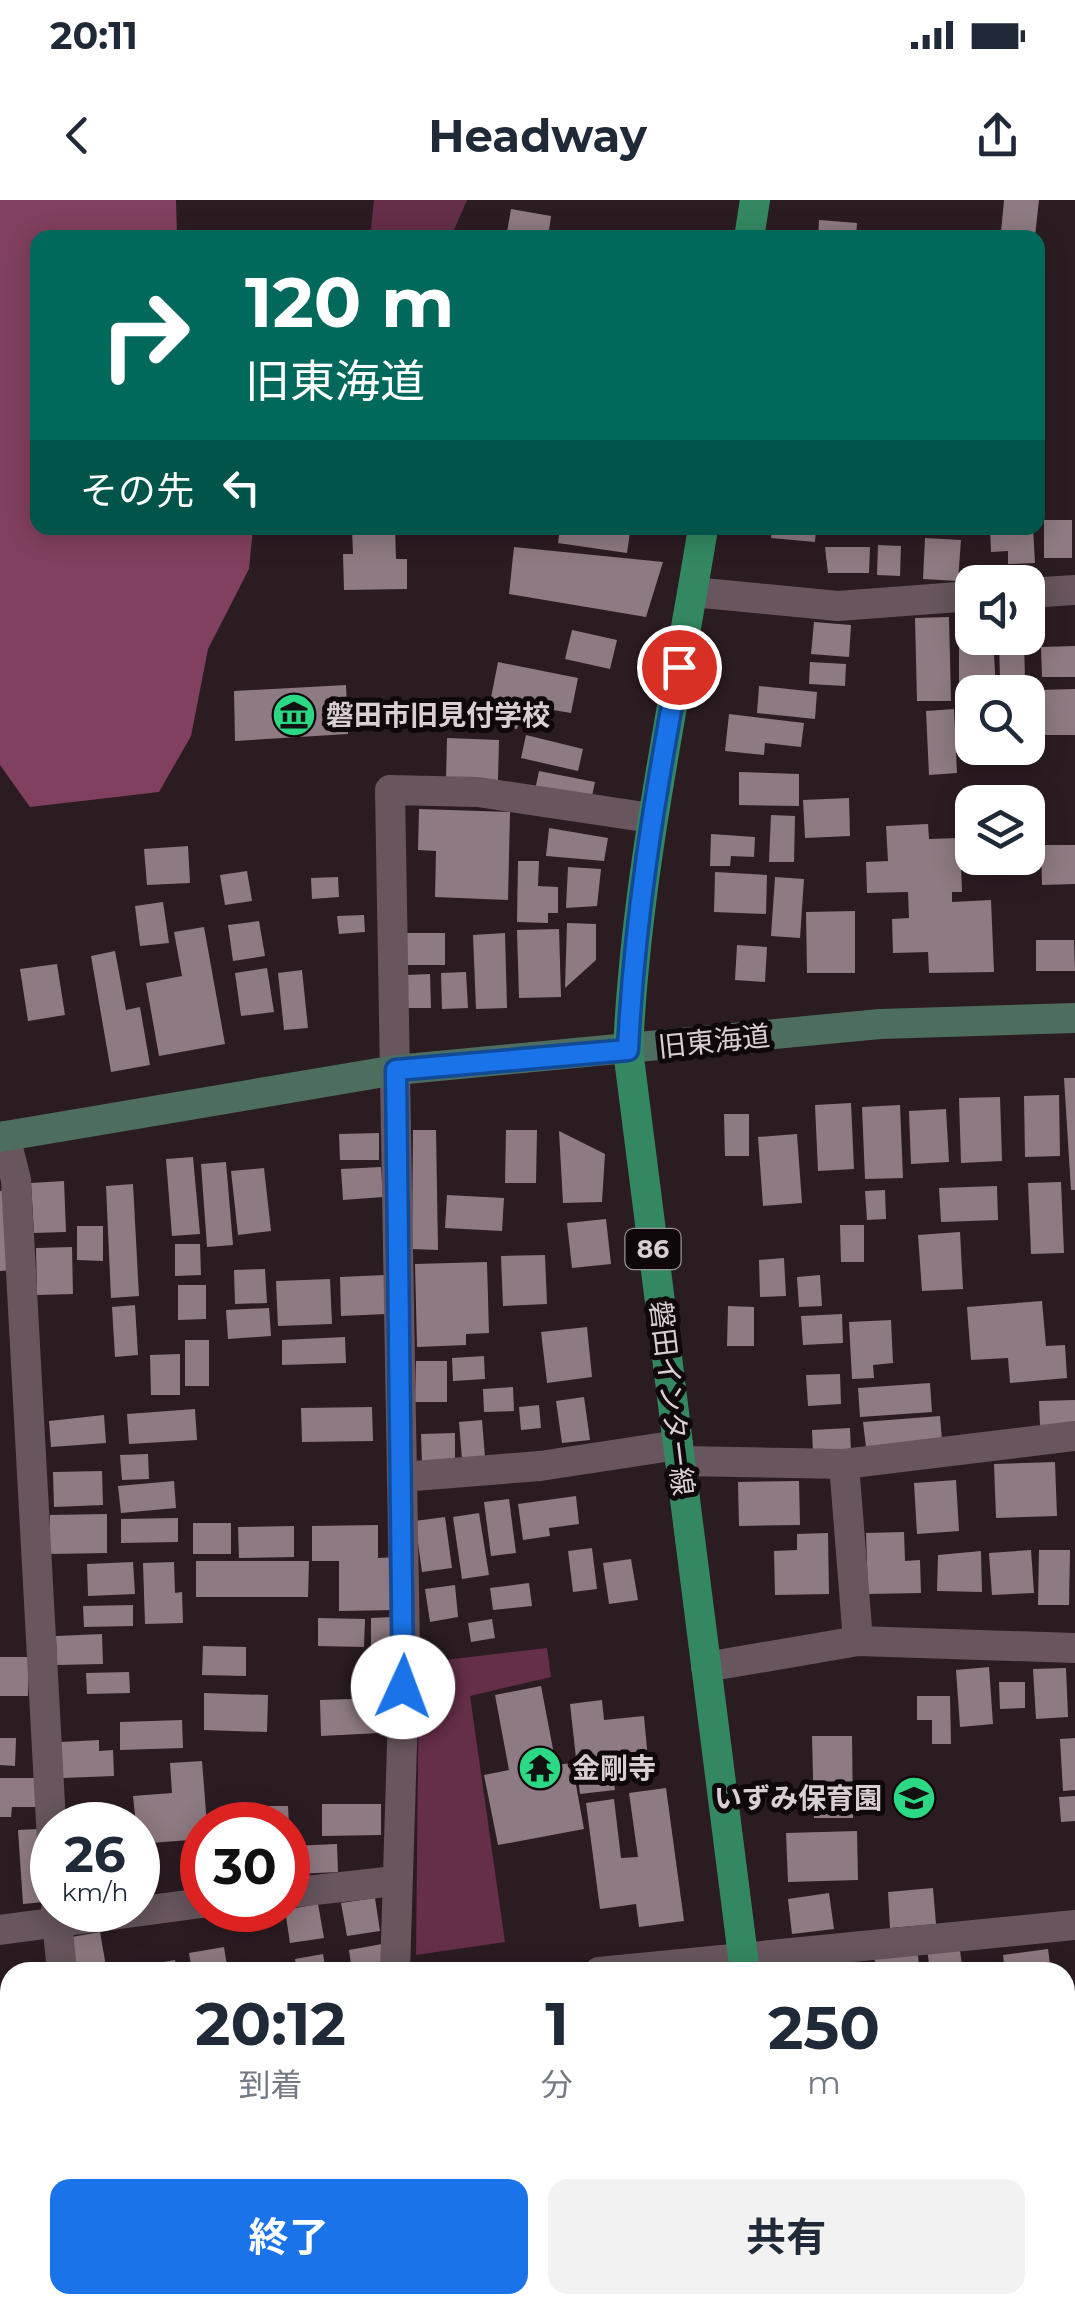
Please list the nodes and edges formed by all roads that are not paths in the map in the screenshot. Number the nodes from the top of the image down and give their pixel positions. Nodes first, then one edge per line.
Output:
1 (755, 200) edge
2 (750, 230) edge
3 (702, 535) edge
4 (1075, 590) edge
5 (1045, 591) edge
6 (693, 592) junction
7 (955, 597) edge
8 (651, 818) junction
9 (1075, 1018) edge
10 (628, 1050) junction
11 (396, 1070) junction
12 (2, 1137) edge
13 (1075, 1436) edge
14 (679, 1453) junction
15 (844, 1464) junction
16 (402, 1477) junction
17 (858, 1642) junction
18 (1075, 1648) edge
19 (706, 1666) junction
20 (50, 1802) edge
21 (395, 1881) junction
22 (310, 1891) edge
23 (30, 1922) edge
24 (1075, 1924) edge
25 (0, 1930) edge
26 (58, 1932) edge
27 (61, 1962) edge
28 (396, 1962) edge
29 (743, 1962) edge
30 (776, 1962) edge

1 - 2 main road
3 - 6 main road, 磐田インター線 / 86
4 - 5 street
6 - 7 street
6 - 8 main road, 磐田インター線 / 86
8 - 10 main road, 磐田インター線 / 86
8 - 11 street
9 - 10 street, 旧東海道
10 - 11 street, 旧東海道
10 - 14 main road, 磐田インター線 / 86
11 - 12 street, 旧東海道
11 - 16 street
12 - 20 street
13 - 15 street
14 - 15 street
14 - 16 street
14 - 19 main road, 磐田インター線 / 86
15 - 17 street
16 - 21 street
17 - 18 street
17 - 19 street
19 - 29 main road, 磐田インター線 / 86
21 - 22 street
21 - 28 street
23 - 25 street
24 - 30 street
26 - 27 street

